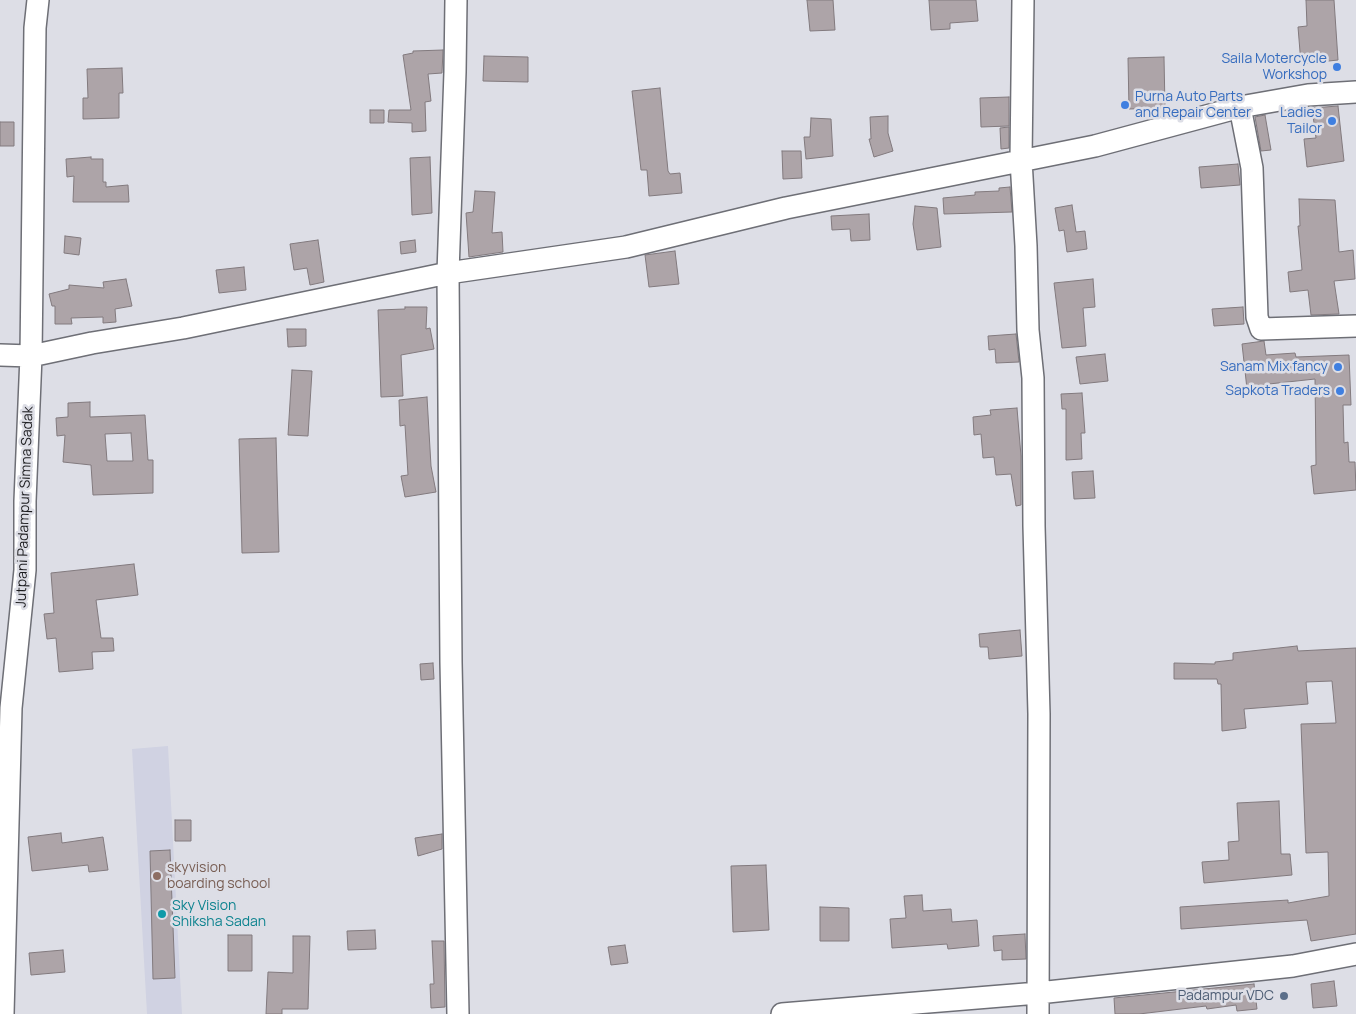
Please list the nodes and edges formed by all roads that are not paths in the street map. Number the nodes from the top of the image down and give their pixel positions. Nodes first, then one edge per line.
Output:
1 (38, 0) edge
2 (456, 0) edge
3 (1023, 0) edge
4 (1356, 92) edge
5 (1240, 107) junction
6 (1021, 160) junction
7 (448, 273) junction
8 (1356, 326) edge
9 (0, 355) edge
10 (31, 356) junction
11 (1356, 954) edge
12 (1038, 1004) edge
13 (3, 1014) edge
14 (458, 1014) edge
15 (782, 1014) edge

1 - 10 street, Jutpani Padampur Simna Sadak
2 - 7 street
3 - 6 street
4 - 5 street
5 - 6 street
5 - 8 street
6 - 7 street
6 - 12 street
7 - 10 street
7 - 14 street
9 - 10 street
10 - 13 street, Jutpani Padampur Simna Sadak
11 - 12 street
12 - 15 street

